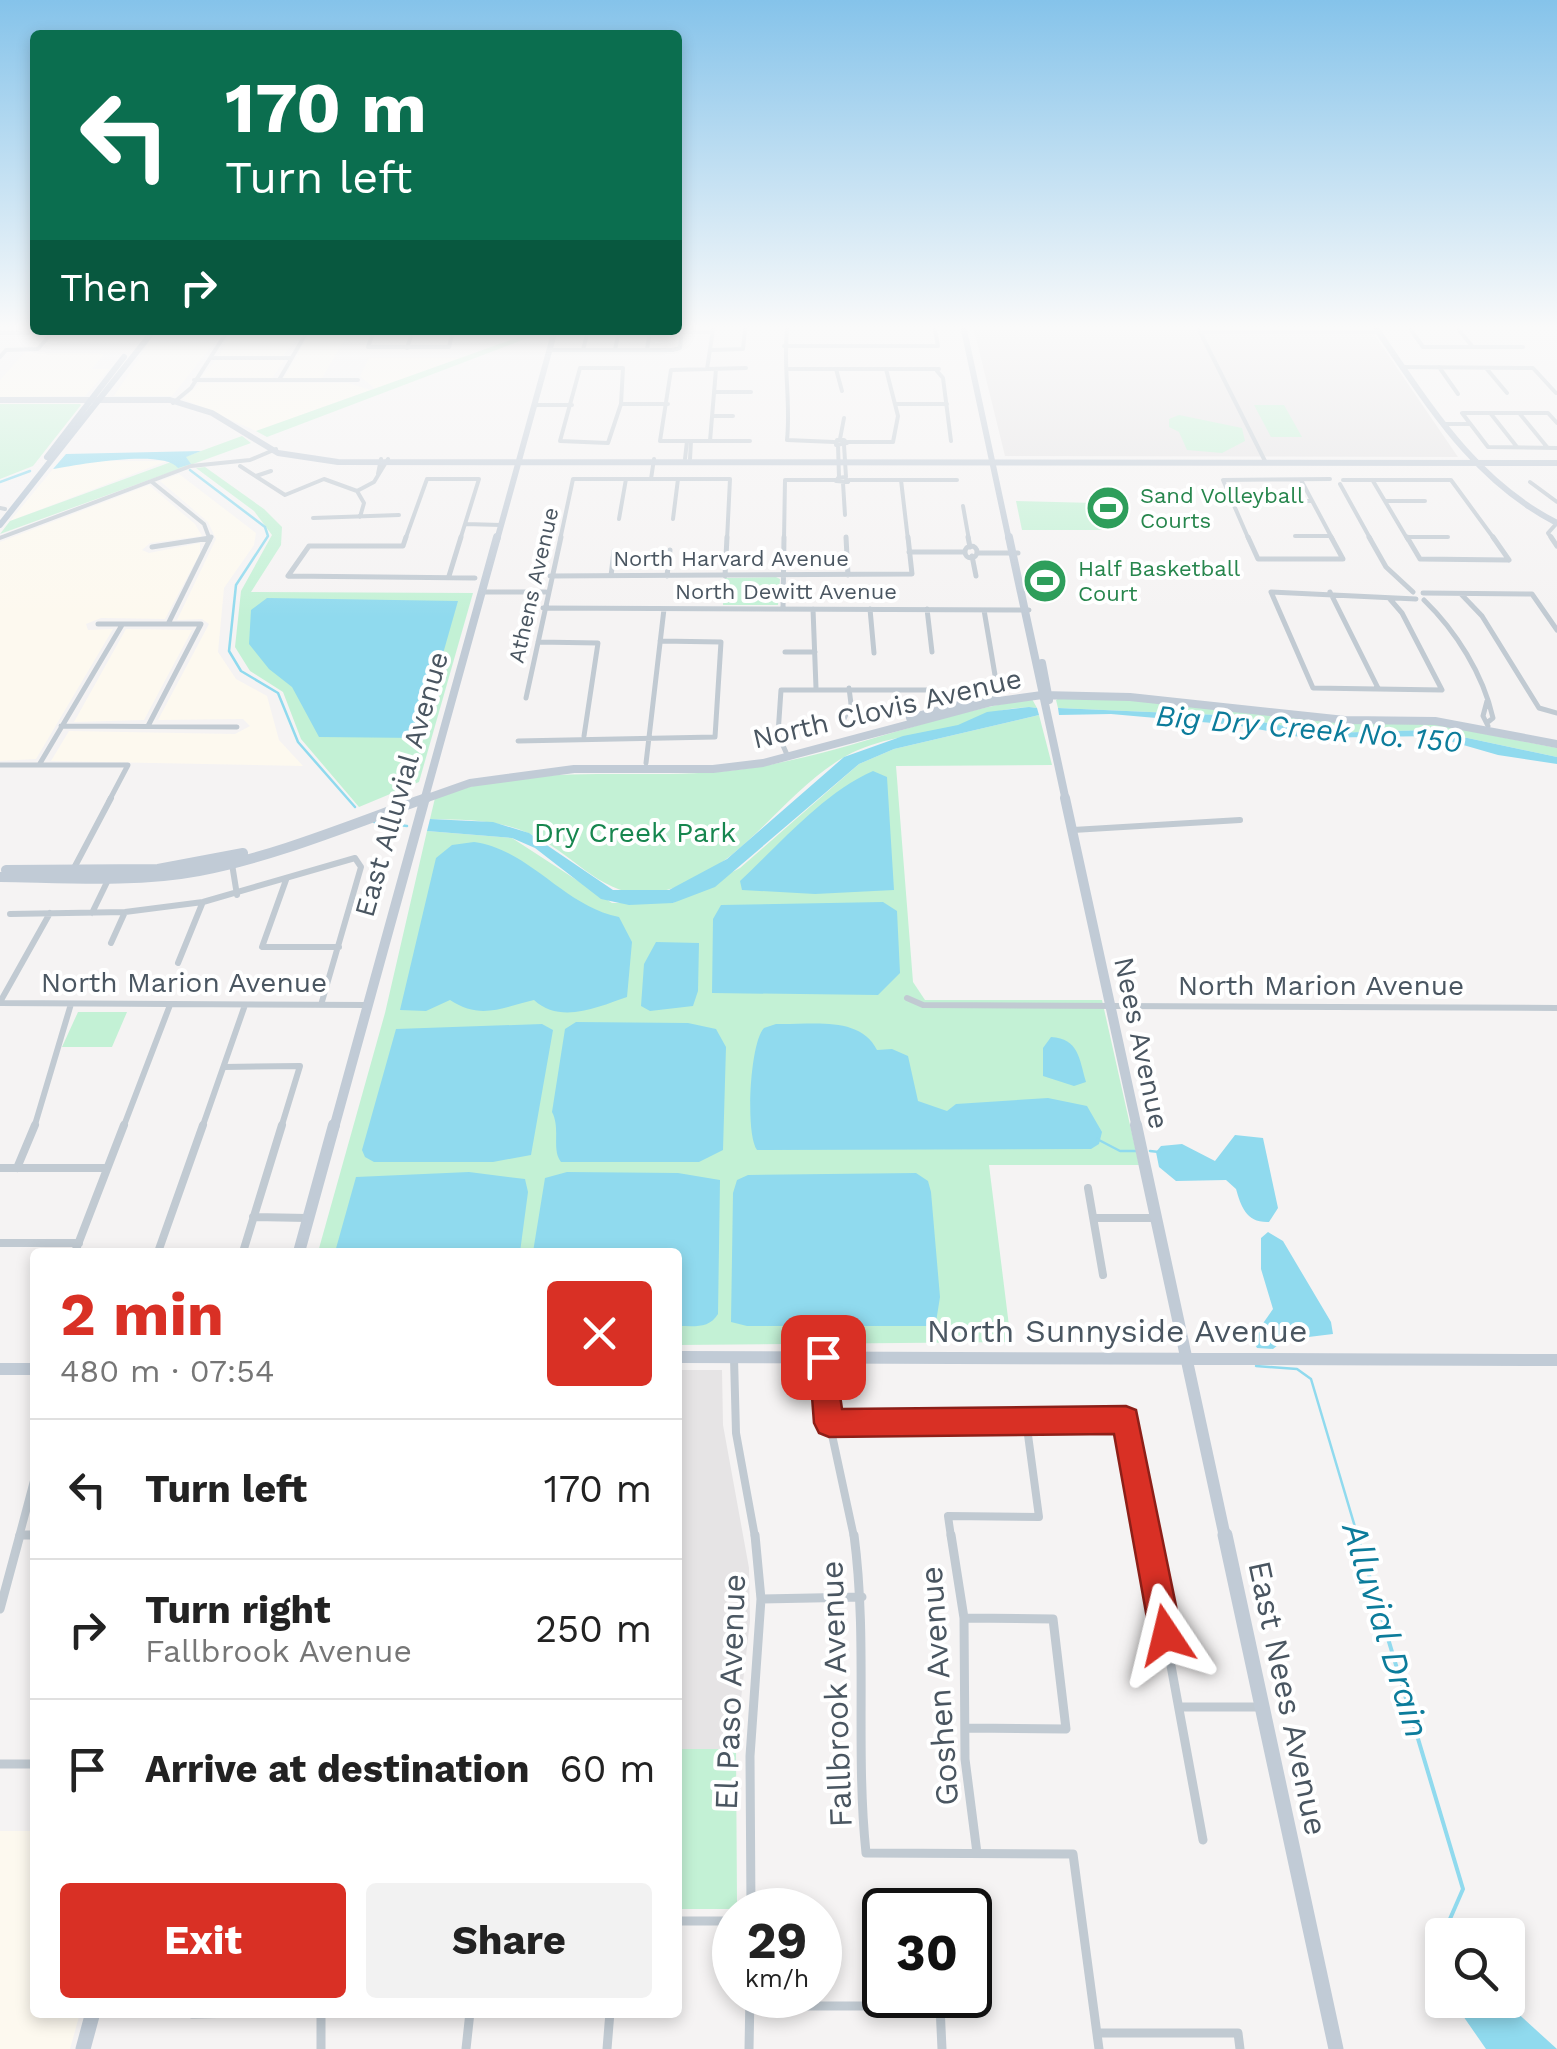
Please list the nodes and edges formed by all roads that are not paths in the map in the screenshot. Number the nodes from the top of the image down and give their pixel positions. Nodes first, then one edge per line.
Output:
1 (1444, 425) edge
2 (1471, 425) edge
3 (76, 426) edge
4 (78, 426) edge
5 (234, 426) edge
6 (529, 426) edge
7 (566, 426) edge
8 (614, 426) edge
9 (663, 426) edge
10 (713, 426) edge
11 (788, 426) edge
12 (843, 426) edge
13 (897, 426) edge
14 (949, 426) edge
15 (986, 426) edge
16 (990, 426) edge
17 (1247, 426) edge
18 (1500, 426) edge
19 (1529, 426) edge
20 (950, 441) dead end
21 (689, 442) junction
22 (710, 442) junction
23 (750, 442) dead end
24 (840, 443) junction
25 (1518, 448) junction
26 (1548, 448) junction
27 (1557, 448) edge
28 (276, 449) junction
29 (687, 459) junction
30 (1354, 459) junction
31 (384, 460) junction
32 (519, 460) junction
33 (842, 460) junction
34 (995, 460) junction
35 (654, 461) junction
36 (1265, 461) junction
37 (1469, 461) junction
38 (1557, 461) edge
39 (1296, 463) junction
40 (1327, 463) junction
41 (240, 466) dead end
42 (271, 471) dead end
43 (255, 477) junction
44 (626, 479) junction
45 (651, 479) junction
46 (678, 480) junction
47 (843, 480) junction
48 (900, 480) junction
49 (957, 480) dead end
50 (1301, 480) junction
51 (1372, 480) junction
52 (151, 481) junction
53 (1337, 481) junction
54 (1530, 482) dead end
55 (356, 492) junction
56 (1277, 500) dead end
57 (1312, 501) junction
58 (1385, 501) junction
59 (1425, 501) dead end
60 (1557, 502) edge
61 (963, 506) dead end
62 (2, 510) edge
63 (845, 514) dead end
64 (399, 515) dead end
65 (360, 517) junction
66 (314, 518) dead end
67 (620, 519) dead end
68 (673, 519) dead end
69 (1557, 523) edge
70 (466, 524) junction
71 (502, 524) junction
72 (0, 525) edge
73 (846, 536) dead end
74 (1295, 536) dead end
75 (1331, 536) junction
76 (1448, 536) dead end
77 (1406, 537) junction
78 (0, 538) edge
79 (211, 538) junction
80 (1557, 546) edge
81 (970, 547) junction
82 (152, 548) dead end
83 (614, 550) dead end
84 (670, 550) dead end
85 (909, 552) junction
86 (963, 552) junction
87 (979, 552) junction
88 (1015, 552) junction
89 (972, 556) junction
90 (848, 574) junction
91 (449, 576) junction
92 (550, 576) junction
93 (610, 576) junction
94 (667, 576) junction
95 (726, 576) junction
96 (783, 576) junction
97 (976, 576) dead end
98 (475, 578) dead end
99 (483, 592) junction
100 (546, 592) junction
101 (1330, 592) junction
102 (1461, 594) junction
103 (1413, 595) junction
104 (1425, 596) junction
105 (1389, 598) junction
106 (543, 608) junction
107 (664, 609) junction
108 (783, 609) junction
109 (870, 609) junction
110 (927, 609) junction
111 (813, 610) junction
112 (984, 610) junction
113 (1026, 610) junction
114 (98, 624) dead end
115 (122, 624) junction
116 (168, 624) junction
117 (1557, 630) edge
118 (660, 641) junction
119 (538, 642) junction
120 (785, 652) dead end
121 (815, 652) junction
122 (932, 652) dead end
123 (874, 653) dead end
124 (996, 681) dead end
125 (816, 688) junction
126 (849, 688) junction
127 (1378, 688) junction
128 (1045, 692) junction
129 (526, 698) dead end
130 (947, 706) junction
131 (1557, 713) edge
132 (842, 721) dead end
133 (1488, 725) junction
134 (62, 726) junction
135 (148, 726) junction
136 (237, 727) dead end
137 (584, 736) junction
138 (650, 738) junction
139 (518, 741) dead end
140 (1557, 742) edge
141 (787, 755) junction
142 (646, 763) junction
143 (0, 766) edge
144 (38, 766) junction
145 (574, 769) junction
146 (428, 791) junction
147 (1240, 820) dead end
148 (1073, 830) junction
149 (289, 839) junction
150 (232, 863) junction
151 (0, 874) edge
152 (71, 874) junction
153 (110, 875) junction
154 (286, 880) junction
155 (237, 894) junction
156 (203, 902) junction
157 (125, 912) junction
158 (50, 913) junction
159 (92, 913) junction
160 (10, 914) dead end
161 (111, 943) dead end
162 (339, 947) junction
163 (178, 963) dead end
164 (907, 998) dead end
165 (0, 1002) edge
166 (71, 1004) junction
167 (170, 1004) junction
168 (245, 1005) junction
169 (320, 1005) junction
170 (367, 1005) junction
171 (1112, 1007) junction
172 (1557, 1008) edge
173 (224, 1067) junction
174 (0, 1168) edge
175 (16, 1168) junction
176 (104, 1168) junction
177 (1088, 1188) dead end
178 (254, 1217) junction
179 (308, 1218) junction
180 (1094, 1218) junction
181 (1155, 1218) junction
182 (0, 1243) edge
183 (79, 1243) junction
184 (77, 1248) edge
185 (159, 1248) edge
186 (243, 1248) edge
187 (300, 1248) edge
188 (1103, 1275) dead end
189 (682, 1357) edge
190 (734, 1357) junction
191 (823, 1357) junction
192 (1186, 1358) junction
193 (1557, 1360) edge
194 (0, 1369) edge
195 (30, 1369) edge
196 (1026, 1420) junction
197 (829, 1423) junction
198 (30, 1496) edge
199 (20, 1535) junction
200 (30, 1535) edge
201 (862, 1597) junction
202 (762, 1599) junction
203 (0, 1609) edge
204 (964, 1618) junction
205 (1179, 1707) junction
206 (1262, 1707) junction
207 (966, 1728) junction
208 (0, 1764) edge
209 (30, 1764) edge
210 (1203, 1840) dead end
211 (977, 1853) junction
212 (751, 1888) edge
213 (682, 1921) edge
214 (712, 1921) edge
215 (842, 2003) edge
216 (91, 2018) edge
217 (321, 2018) edge
218 (469, 2018) edge
219 (610, 2018) edge
220 (749, 2018) edge
221 (1098, 2033) junction
222 (83, 2049) edge
223 (321, 2049) edge
224 (466, 2049) edge
225 (607, 2049) edge
226 (749, 2049) edge
227 (942, 2049) edge
228 (1100, 2049) edge
229 (1240, 2049) edge
230 (1336, 2049) edge

1 - 37 main road
2 - 25 street
3 - 62 main road
4 - 72 main road
5 - 28 main road
6 - 32 main road, East Alluvial Avenue
7 - 8 street
9 - 21 street
10 - 22 street
11 - 24 street
12 - 24 street
13 - 24 street
14 - 20 street
15 - 34 main road
16 - 34 main road
17 - 36 street
18 - 25 street
19 - 26 street
21 - 22 street
21 - 29 street
22 - 23 street
24 - 33 street
25 - 26 street
26 - 27 street
28 - 31 main road
28 - 52 street
29 - 33 main road
29 - 35 main road
30 - 36 main road
30 - 37 main road
30 - 39 main road
31 - 32 main road
31 - 55 street
32 - 35 main road
32 - 71 main road, East Alluvial Avenue
33 - 34 main road
33 - 35 main road
33 - 47 street
34 - 36 main road
34 - 88 main road, Nees Avenue
35 - 45 street
36 - 39 main road
37 - 38 main road
37 - 40 main road
37 - 69 main road
39 - 40 main road
40 - 53 street
41 - 43 street
42 - 43 street
43 - 55 street
44 - 45 street
44 - 67 street
44 - 92 street, Athens Avenue
45 - 46 street
46 - 68 street
46 - 95 street
47 - 48 street
47 - 63 street
47 - 96 street
48 - 49 street
48 - 85 street
50 - 53 street
50 - 57 street
50 - 75 street
51 - 53 street
51 - 58 street
51 - 77 street
52 - 78 street
52 - 79 street
53 - 103 street
54 - 60 street
55 - 65 street
56 - 57 street
57 - 75 street
58 - 59 street
58 - 77 street
61 - 81 street
64 - 65 street
65 - 66 street
69 - 80 street
70 - 71 street
70 - 91 street
70 - 91 street
71 - 99 main road, East Alluvial Avenue
73 - 90 street
74 - 75 street
76 - 77 street
79 - 82 street
79 - 116 street
81 - 86 street
81 - 87 street
83 - 93 street
84 - 94 street
85 - 86 street
85 - 90 street, North Harvard Avenue
86 - 89 street
87 - 88 street
87 - 89 street
88 - 113 main road, Nees Avenue
89 - 97 street
90 - 96 street, North Harvard Avenue
91 - 98 street
92 - 93 street, North Harvard Avenue
92 - 100 street, Athens Avenue
93 - 94 street, North Harvard Avenue
94 - 95 street, North Harvard Avenue
95 - 96 street, North Harvard Avenue
96 - 108 street
99 - 100 street
99 - 146 main road, East Alluvial Avenue
100 - 106 street, Athens Avenue
101 - 105 street
101 - 127 street
101 - 127 street
102 - 104 street
102 - 117 street
102 - 131 street
103 - 104 street
103 - 105 street
104 - 133 street
105 - 127 street
106 - 107 street, North Dewitt Avenue
106 - 119 street, Athens Avenue
107 - 108 street, North Dewitt Avenue
107 - 118 street
108 - 111 street, North Dewitt Avenue
109 - 110 street, North Dewitt Avenue
109 - 111 street, North Dewitt Avenue
109 - 123 street
110 - 112 street, North Dewitt Avenue
110 - 122 street
111 - 121 street
112 - 113 street, North Dewitt Avenue
112 - 124 street
113 - 128 main road, Nees Avenue
114 - 115 street
115 - 116 street
115 - 134 street
116 - 135 street
118 - 138 street
118 - 138 street
119 - 129 street, Athens Avenue
119 - 137 street
120 - 121 street
121 - 125 street
125 - 126 street
125 - 141 street
126 - 130 street
126 - 132 street
128 - 130 main road, North Clovis Avenue
128 - 133 main road, North Clovis Avenue
128 - 141 main road, North Clovis Avenue
128 - 148 main road, Nees Avenue
130 - 141 main road, North Clovis Avenue
133 - 140 main road, North Clovis Avenue
134 - 135 street
134 - 144 street
135 - 136 street
137 - 138 street
137 - 139 street
138 - 142 street
141 - 142 main road, North Clovis Avenue
141 - 145 main road, North Clovis Avenue
142 - 145 main road
142 - 146 main road, North Clovis Avenue
143 - 144 street
144 - 152 street
145 - 146 main road, North Clovis Avenue
146 - 149 main road, North Clovis Avenue
146 - 150 main road, North Clovis Avenue
146 - 170 main road, East Alluvial Avenue
147 - 148 street
148 - 171 main road, Nees Avenue
149 - 150 main road
149 - 153 main road, North Clovis Avenue
150 - 153 main road, North Clovis Avenue
150 - 155 street
151 - 152 main road, North Clovis Avenue
152 - 153 main road, North Clovis Avenue
153 - 159 street
154 - 155 street
154 - 162 street
154 - 162 street
155 - 156 street
156 - 157 street
156 - 163 street
157 - 159 street
157 - 161 street
158 - 159 street
158 - 160 street
158 - 165 street
162 - 169 street
164 - 171 street, North Marion Avenue
165 - 166 street, North Marion Avenue
166 - 167 street, North Marion Avenue
166 - 175 street
167 - 168 street, North Marion Avenue
167 - 176 street
168 - 169 street, North Marion Avenue
168 - 173 street
169 - 170 street, North Marion Avenue
170 - 179 main road, East Alluvial Avenue
171 - 172 street, North Marion Avenue
171 - 181 main road, Nees Avenue
173 - 178 street
173 - 185 street
174 - 175 street
175 - 176 street
176 - 183 street
177 - 180 street
178 - 179 street
178 - 186 street
179 - 187 main road, East Alluvial Avenue
180 - 181 street
180 - 188 street
181 - 192 main road, Nees Avenue
182 - 183 street
183 - 184 street
189 - 190 main road, North Sunnyside Avenue
190 - 191 main road, North Sunnyside Avenue
190 - 202 street, El Paso Avenue
191 - 192 main road, North Sunnyside Avenue
191 - 197 street, Fallbrook Avenue
192 - 193 main road, North Sunnyside Avenue
192 - 206 main road, East Nees Avenue
194 - 195 main road
196 - 197 street
196 - 204 street, Goshen Avenue
196 - 205 street
197 - 201 street, Fallbrook Avenue
198 - 199 street
199 - 200 street
199 - 203 street
201 - 202 street
201 - 211 street, Fallbrook Avenue
202 - 212 street, El Paso Avenue
204 - 207 street, Goshen Avenue
204 - 207 street
205 - 206 street
205 - 210 street
206 - 230 main road, East Nees Avenue
207 - 211 street, Goshen Avenue
208 - 209 street
211 - 221 street
213 - 214 street
215 - 227 street
216 - 222 main road
217 - 223 street
218 - 224 street
219 - 225 street
220 - 226 street
221 - 228 street
221 - 229 street

